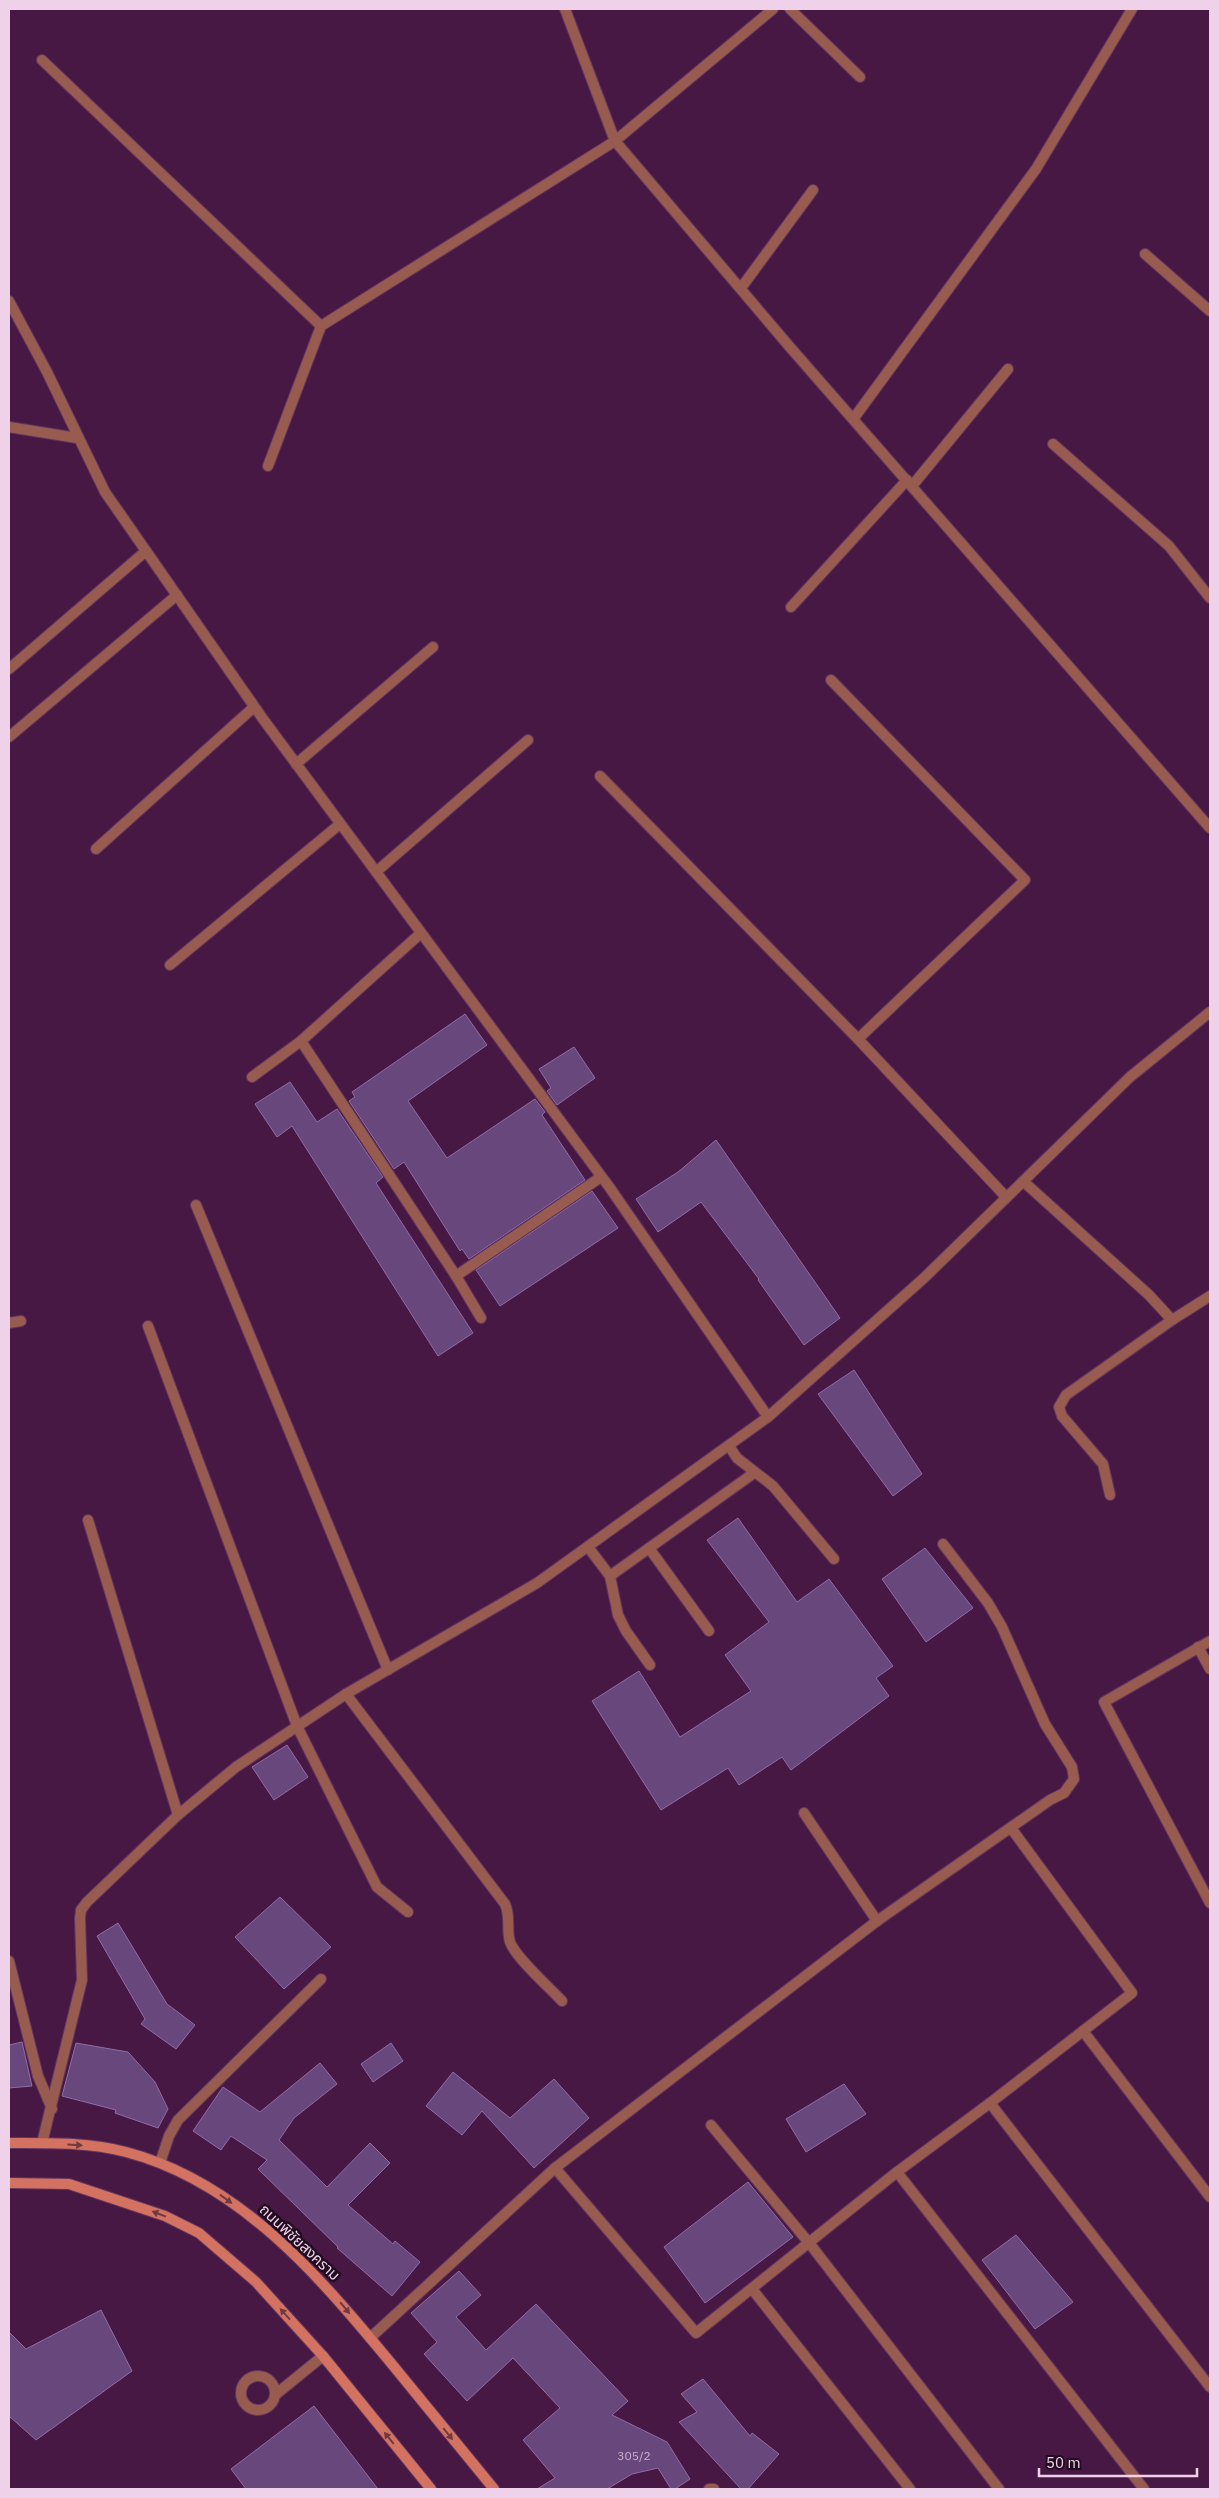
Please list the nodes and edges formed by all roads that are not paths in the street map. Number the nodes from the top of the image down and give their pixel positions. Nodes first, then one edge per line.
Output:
1 (565, 9) edge
2 (774, 9) edge
3 (790, 9) edge
4 (1132, 9) edge
5 (42, 60) dead end
6 (860, 77) dead end
7 (615, 141) junction
8 (813, 190) dead end
9 (1145, 254) dead end
10 (741, 288) junction
11 (9, 301) edge
12 (1210, 311) edge
13 (321, 326) junction
14 (1008, 369) dead end
15 (854, 418) junction
16 (9, 427) edge
17 (77, 438) junction
18 (1053, 444) dead end
19 (268, 466) dead end
20 (910, 483) junction
21 (146, 551) junction
22 (177, 595) junction
23 (1210, 598) edge
24 (791, 607) dead end
25 (433, 648) dead end
26 (9, 669) edge
27 (831, 680) dead end
28 (254, 707) junction
29 (9, 737) edge
30 (528, 740) dead end
31 (296, 764) junction
32 (600, 776) dead end
33 (340, 824) junction
34 (1210, 828) edge
35 (96, 849) dead end
36 (376, 872) junction
37 (421, 933) junction
38 (170, 965) dead end
39 (1210, 1012) edge
40 (858, 1039) junction
41 (301, 1041) junction
42 (252, 1077) dead end
43 (601, 1177) junction
44 (1024, 1182) junction
45 (1006, 1198) junction
46 (196, 1205) dead end
47 (456, 1276) junction
48 (1210, 1296) edge
49 (481, 1318) dead end
50 (1172, 1320) junction
51 (21, 1321) dead end
52 (9, 1323) edge
53 (148, 1326) dead end
54 (768, 1417) junction
55 (728, 1446) junction
56 (754, 1473) junction
57 (1110, 1495) dead end
58 (88, 1520) dead end
59 (943, 1544) dead end
60 (588, 1546) junction
61 (649, 1548) junction
62 (834, 1559) dead end
63 (610, 1576) junction
64 (709, 1631) dead end
65 (1210, 1640) edge
66 (1198, 1647) junction
67 (650, 1665) dead end
68 (1210, 1669) edge
69 (388, 1670) junction
70 (346, 1694) junction
71 (297, 1726) junction
72 (804, 1813) dead end
73 (178, 1815) junction
74 (1011, 1828) junction
75 (1210, 1903) edge
76 (408, 1912) dead end
77 (877, 1920) junction
78 (9, 1961) edge
79 (321, 1979) dead end
80 (562, 2001) dead end
81 (1083, 2031) junction
82 (990, 2103) junction
83 (52, 2109) junction
84 (710, 2125) dead end
85 (9, 2143) edge
86 (42, 2143) junction
87 (160, 2163) junction
88 (555, 2168) junction
89 (897, 2172) junction
90 (9, 2183) edge
91 (1210, 2196) edge
92 (810, 2244) junction
93 (752, 2289) junction
94 (370, 2338) junction
95 (323, 2356) junction
96 (1210, 2387) edge
97 (275, 2395) dead end
98 (431, 2489) edge
99 (494, 2489) edge
100 (709, 2489) edge
101 (714, 2489) edge
102 (910, 2489) edge
103 (999, 2489) edge
104 (1144, 2489) edge

1 - 7 street
2 - 7 street
3 - 6 street
4 - 15 street
5 - 13 street
7 - 10 street
7 - 13 street
8 - 10 street
9 - 12 street
10 - 15 street
11 - 17 street
13 - 19 street
14 - 20 street
15 - 20 street
16 - 17 street
17 - 21 street
18 - 23 street
20 - 24 street
20 - 34 street
21 - 22 street
21 - 26 street
22 - 28 street
22 - 29 street
25 - 31 street
27 - 40 street
28 - 31 street
28 - 35 street
30 - 36 street
31 - 33 street
32 - 40 street
33 - 36 street
33 - 38 street
36 - 37 street
37 - 41 street
37 - 43 street
39 - 44 street
40 - 45 street
41 - 42 street
41 - 47 street
43 - 47 street
43 - 54 street
44 - 45 street
44 - 50 street
45 - 54 street
46 - 69 street
47 - 49 street
48 - 50 street
50 - 57 street
51 - 52 street
53 - 71 street
54 - 55 street
55 - 56 street
55 - 60 street
56 - 61 street
56 - 62 street
58 - 73 street
59 - 74 street
60 - 63 street
60 - 69 street
61 - 63 street
61 - 64 street
63 - 67 street
65 - 66 street
66 - 68 street
66 - 75 street
69 - 70 street
70 - 71 street
70 - 80 street
71 - 73 street
71 - 76 street
72 - 77 street
73 - 83 street
74 - 77 street
74 - 81 street
77 - 88 street
78 - 83 street
79 - 87 street
81 - 82 street
81 - 91 street
82 - 89 street
82 - 96 street
83 - 86 street
84 - 92 street
85 - 86 main road, ถนนพิชัยสงคราม
86 -> 87 main road, ถนนพิชัยสงคราม
87 -> 94 main road, ถนนพิชัยสงคราม
88 - 93 street
88 - 94 street
89 - 92 street
89 - 104 street
95 -> 90 main road
92 - 93 street
92 - 103 street
93 - 102 street
94 -> 99 main road, ถนนพิชัยสงคราม
95 - 97 street
98 -> 95 main road
100 - 101 street

